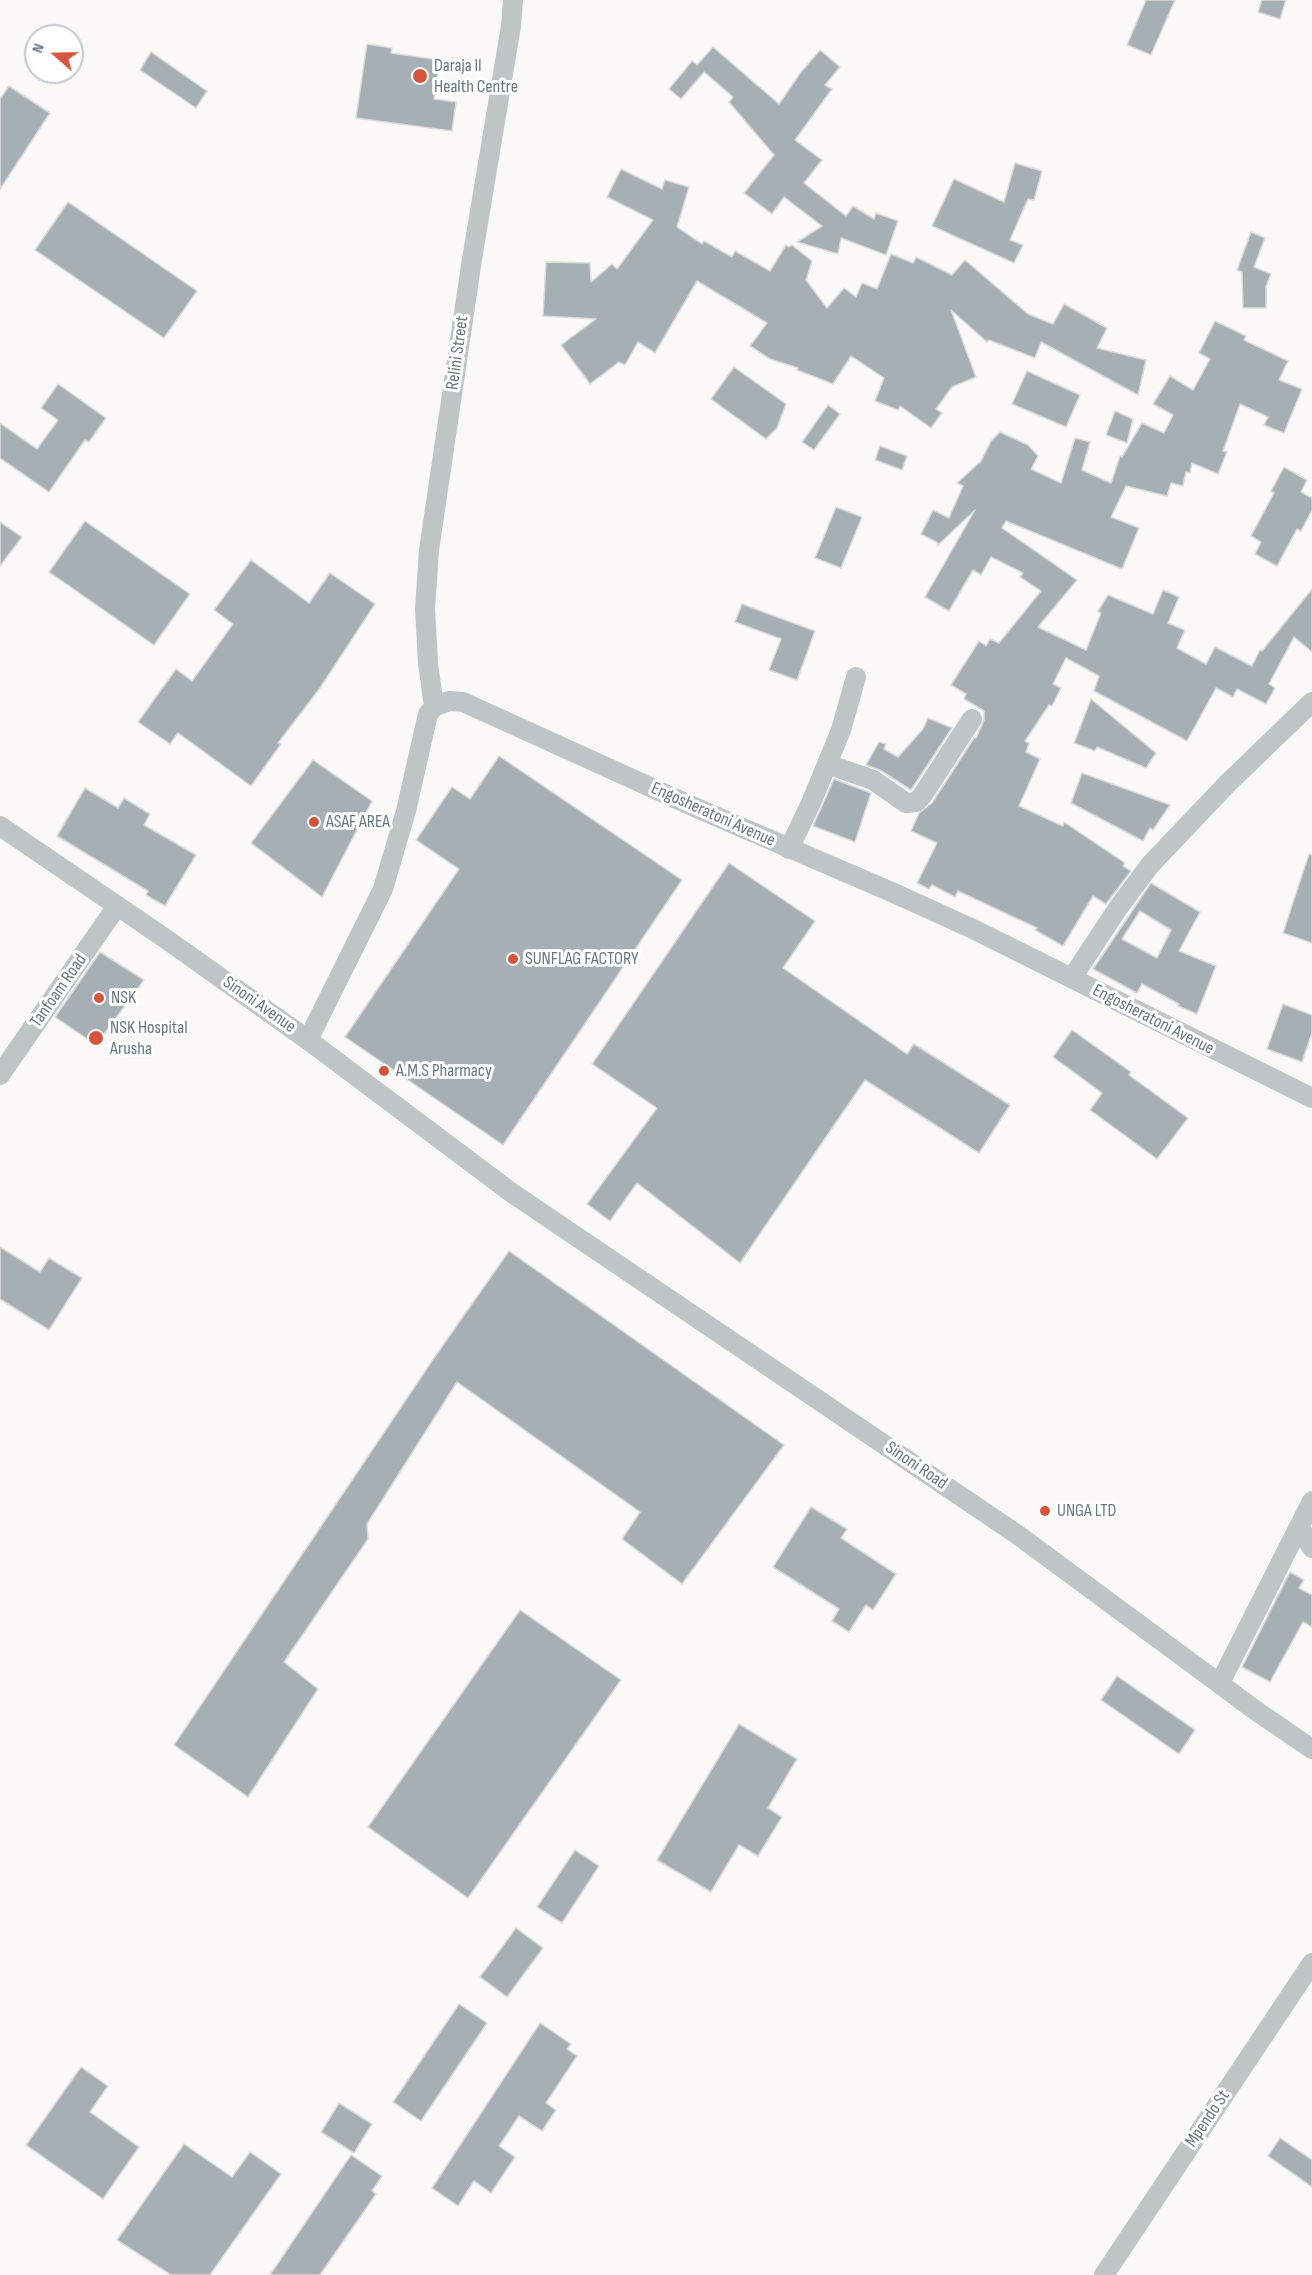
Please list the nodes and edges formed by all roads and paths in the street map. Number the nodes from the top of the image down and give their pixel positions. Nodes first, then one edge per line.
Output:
1 (513, 0) edge
2 (856, 677) dead end
3 (1312, 702) edge
4 (434, 707) junction
5 (972, 719) dead end
6 (827, 764) junction
7 (0, 826) edge
8 (789, 849) junction
9 (117, 906) junction
10 (1072, 978) junction
11 (308, 1040) junction
12 (0, 1075) edge
13 (1312, 1098) edge
14 (512, 1193) joint
15 (1312, 1501) edge
16 (1299, 1528) junction
17 (1312, 1548) edge
18 (1220, 1683) junction
19 (1311, 1747) edge
20 (1312, 1963) edge
21 (1104, 2275) edge

1 - 4 street, Relini Street
2 - 6 street
3 - 10 street
4 - 8 street, Engosheratoni Avenue
4 - 11 street
5 - 6 street
6 - 8 street
7 - 9 street, Sinoni Avenue
8 - 10 street, Engosheratoni Avenue
9 - 11 street, Sinoni Avenue
9 - 12 street, Tanfoam Road
10 - 13 street, Engosheratoni Avenue
11 - 14 street, Sinoni Avenue
14 - 18 street, Sinoni Road
15 - 16 street
16 - 17 street
16 - 18 street
18 - 19 street, Sinoni Road
20 - 21 street, Mpendo St

